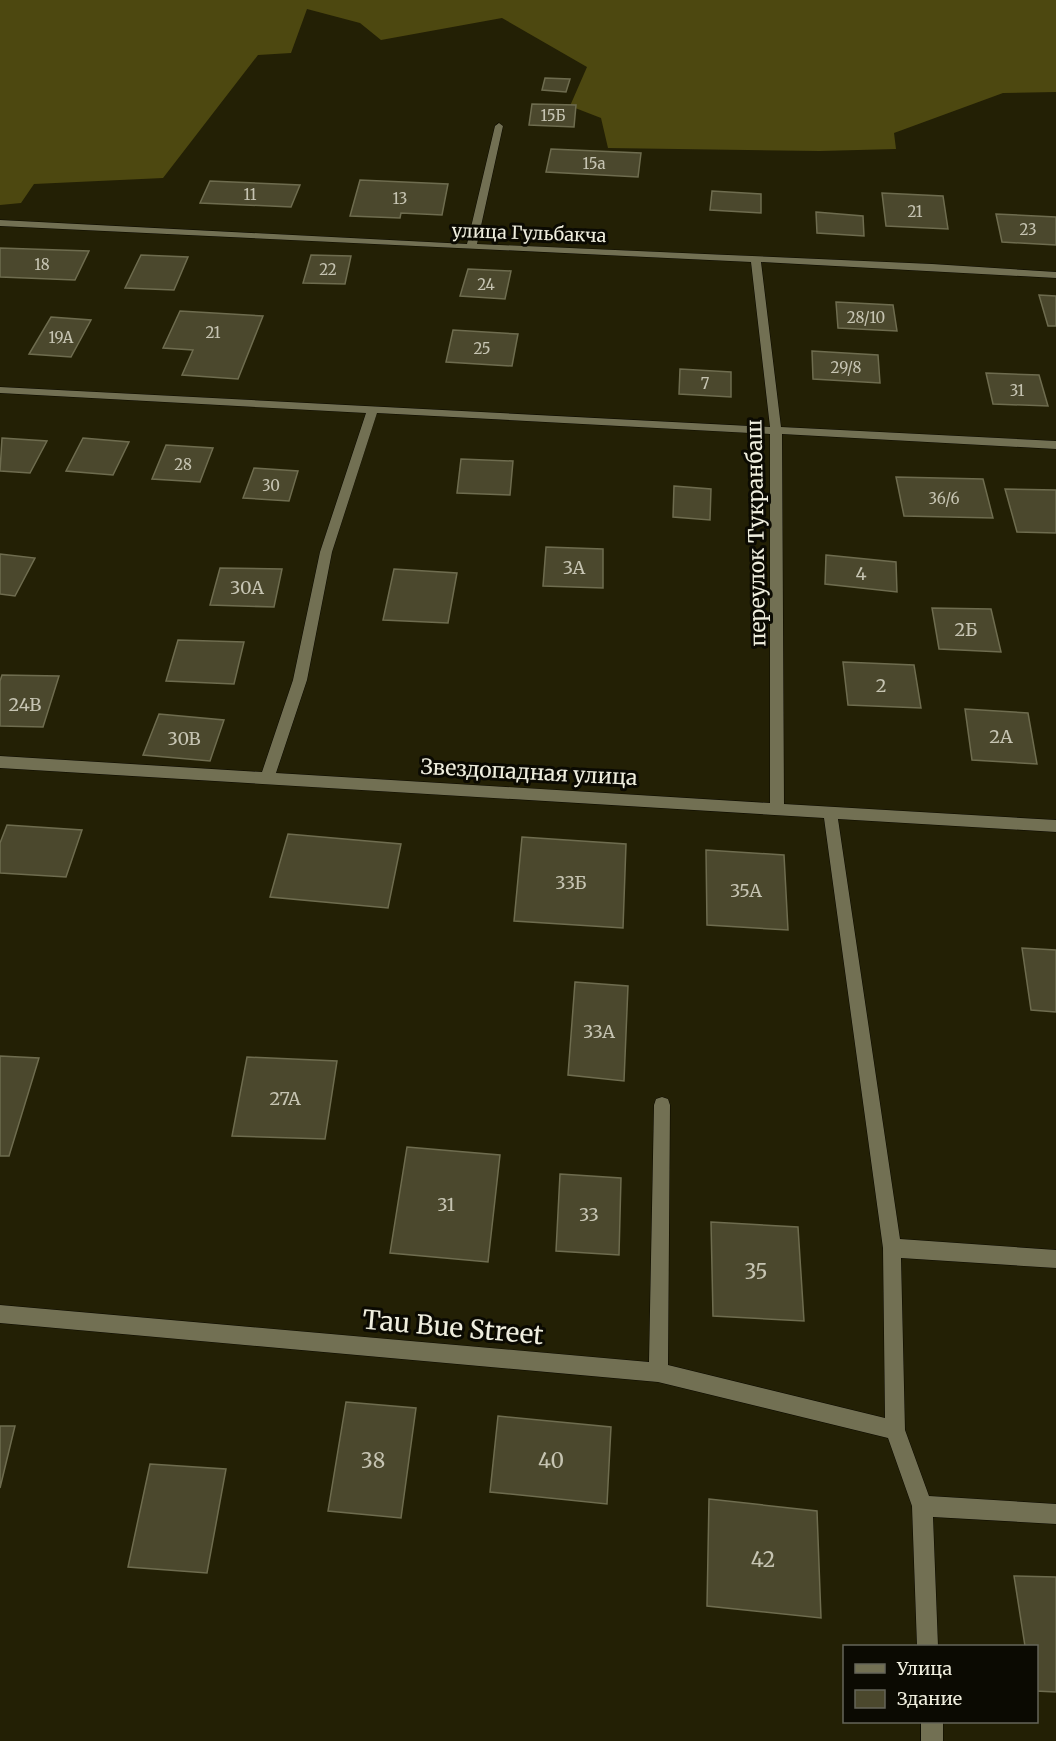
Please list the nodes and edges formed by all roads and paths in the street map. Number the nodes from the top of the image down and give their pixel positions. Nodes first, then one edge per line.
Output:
1 (499, 126) dead end
2 (0, 223) edge
3 (471, 247) junction
4 (756, 259) junction
5 (1056, 275) edge
6 (0, 390) edge
7 (373, 410) junction
8 (776, 431) junction
9 (1056, 445) edge
10 (0, 762) edge
11 (267, 778) junction
12 (777, 807) junction
13 (830, 811) junction
14 (1056, 826) edge
15 (662, 1105) dead end
16 (892, 1248) junction
17 (1056, 1259) edge
18 (0, 1314) edge
19 (658, 1372) junction
20 (895, 1430) junction
21 (922, 1506) junction
22 (1056, 1514) edge
23 (928, 1645) edge
24 (932, 1723) edge
25 (932, 1741) edge

1 - 3 street
2 - 3 street, улица Гульбакча
3 - 4 street, улица Гульбакча
4 - 5 street, улица Гульбакча
4 - 8 street, переулок Тукранбаш
6 - 7 street
7 - 8 street
7 - 11 street
8 - 9 street
8 - 12 street, переулок Тукранбаш
10 - 11 street, Звездопадная улица
11 - 12 street, Звездопадная улица
12 - 13 street, Звездопадная улица
13 - 14 street, Звездопадная улица
13 - 16 street
15 - 19 street
16 - 17 street
16 - 20 street
18 - 19 street, Tau Bue Street
19 - 20 street, Tau Bue Street
20 - 21 street
21 - 22 street
21 - 23 street
24 - 25 street

